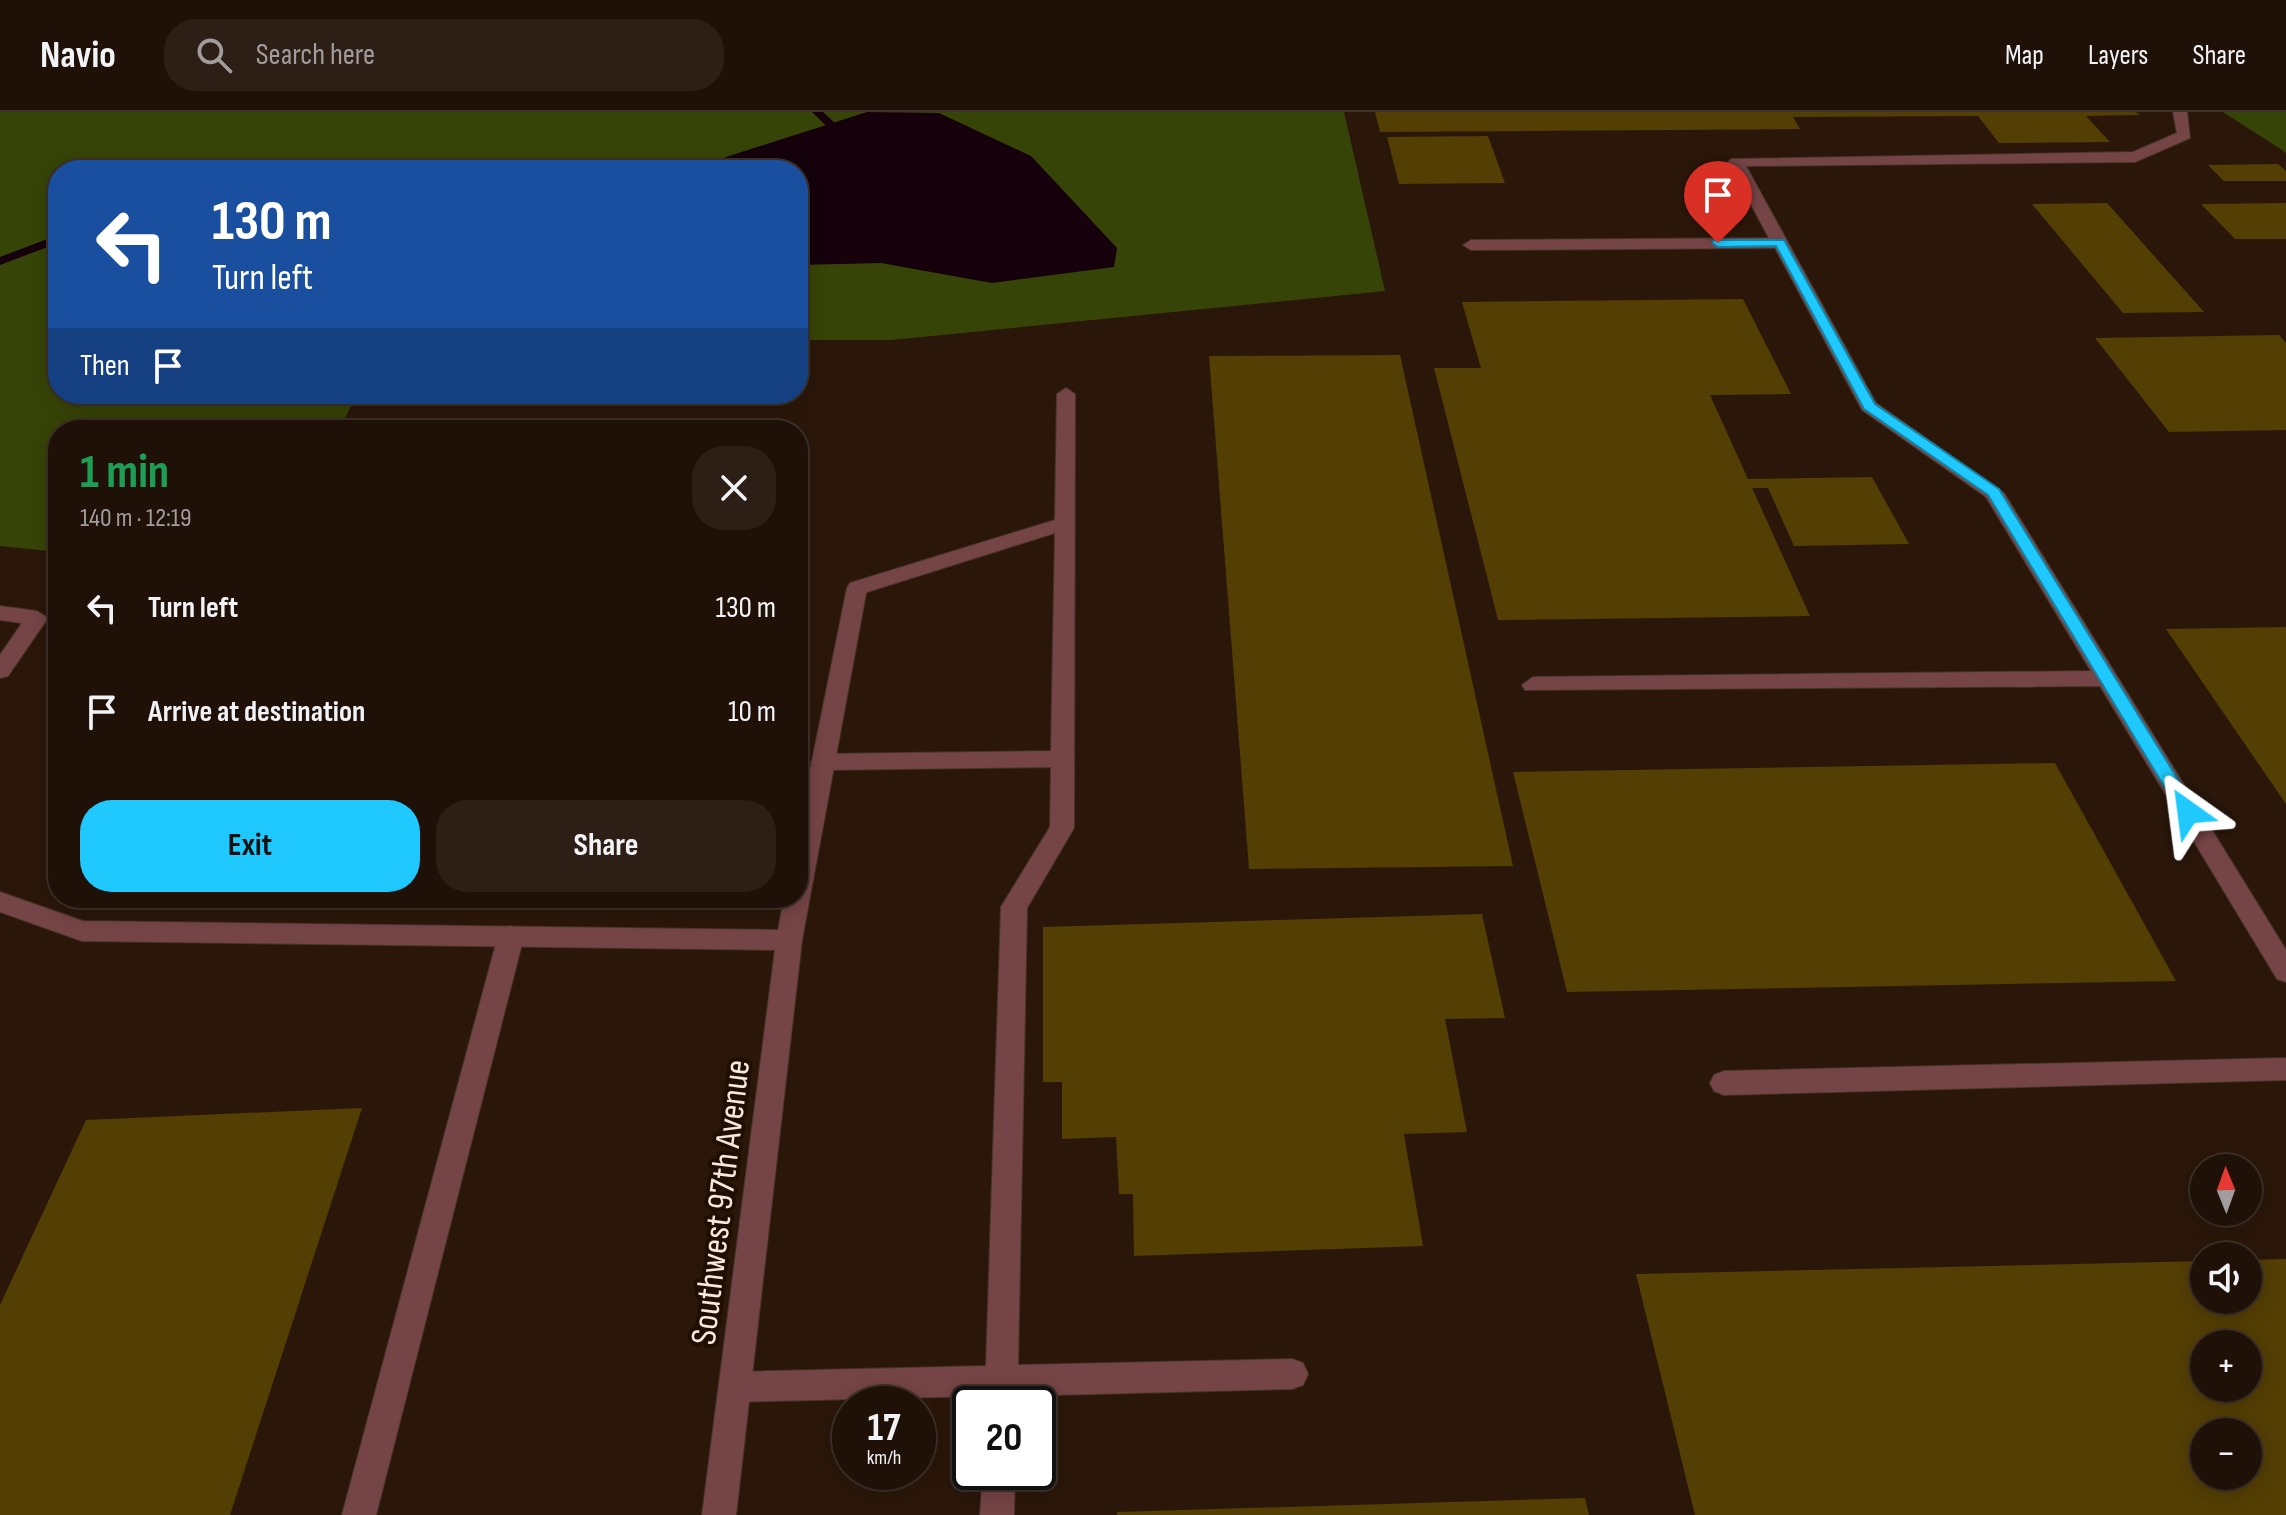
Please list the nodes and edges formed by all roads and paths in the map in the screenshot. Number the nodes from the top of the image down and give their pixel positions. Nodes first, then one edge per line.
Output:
1 (2180, 112) edge
2 (1780, 243) junction
3 (1471, 245) dead end
4 (1066, 394) dead end
5 (1065, 523) junction
6 (0, 613) edge
7 (0, 671) edge
8 (2107, 678) junction
9 (1533, 685) dead end
10 (1063, 759) junction
11 (823, 762) junction
12 (808, 842) edge
13 (0, 902) edge
14 (795, 908) edge
15 (511, 936) junction
16 (789, 940) junction
17 (2286, 972) edge
18 (2286, 1069) edge
19 (1724, 1083) dead end
20 (1292, 1374) dead end
21 (1001, 1386) edge
22 (735, 1387) junction
23 (1056, 1389) edge
24 (952, 1391) edge
25 (998, 1490) edge
26 (359, 1515) edge
27 (719, 1515) edge
28 (997, 1515) edge

1 - 2 street
2 - 3 street
2 - 8 street
4 - 5 street
5 - 10 street
5 - 11 street, Southwest 97th Avenue
6 - 7 street
8 - 9 street
8 - 17 street
10 - 11 street
10 - 21 street
11 - 12 street, Southwest 97th Avenue
13 - 15 street
14 - 16 street, Southwest 97th Avenue
15 - 16 street
15 - 26 street
16 - 22 street, Southwest 97th Avenue
18 - 19 street
20 - 23 street
22 - 24 street
22 - 27 street, Southwest 97th Avenue
25 - 28 street

